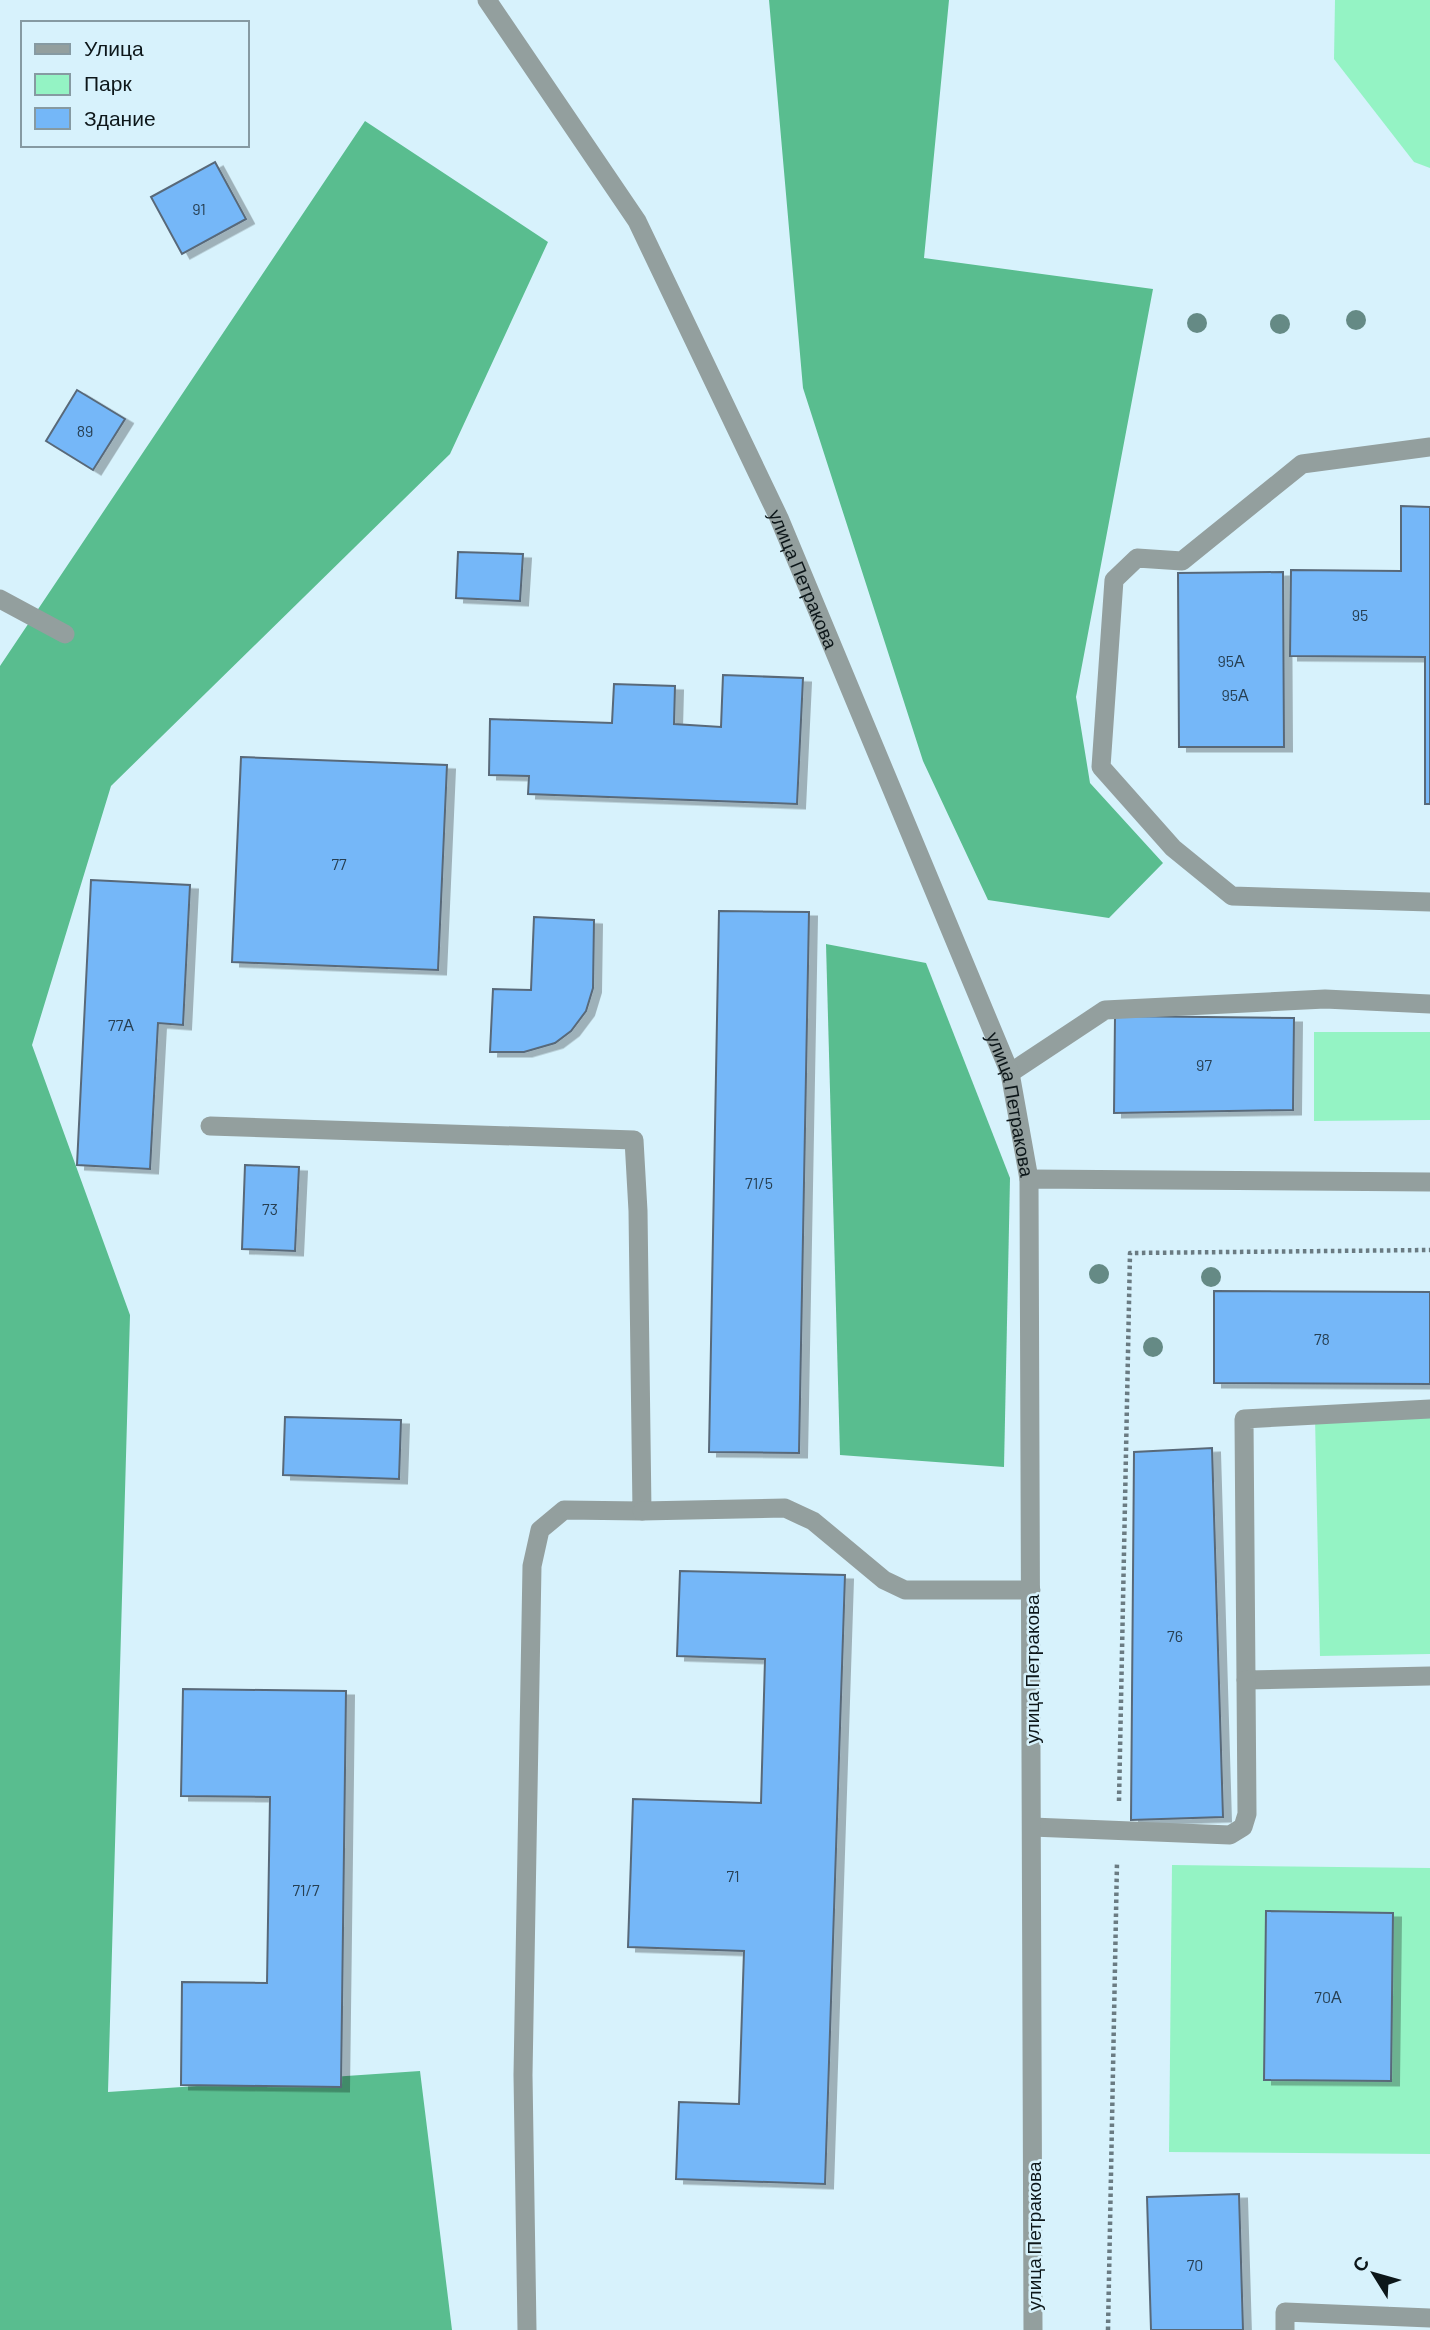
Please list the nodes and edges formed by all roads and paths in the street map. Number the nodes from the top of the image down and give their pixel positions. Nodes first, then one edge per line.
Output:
1 (487, 0) edge
2 (1430, 447) edge
3 (0, 599) edge
4 (65, 634) dead end
5 (1430, 902) edge
6 (1430, 1004) edge
7 (1010, 1073) junction
8 (210, 1126) dead end
9 (1029, 1179) junction
10 (1430, 1182) edge
11 (1430, 1250) edge
12 (1430, 1409) edge
13 (642, 1511) junction
14 (1031, 1590) junction
15 (1430, 1676) edge
16 (1246, 1680) junction
17 (1032, 1827) junction
18 (1118, 1830) junction
19 (1430, 2318) edge
20 (527, 2330) edge
21 (1034, 2330) edge
22 (1108, 2330) edge
23 (1285, 2330) edge

1 - 7 street, улица Петракова
2 - 5 street
3 - 4 street
6 - 7 street
7 - 9 street, улица Петракова
8 - 13 street
9 - 10 street
9 - 14 street, улица Петракова
11 - 18 path
12 - 16 street
13 - 14 street
13 - 20 street
14 - 17 street, улица Петракова
15 - 16 street
16 - 18 street
17 - 18 street
17 - 21 street, улица Петракова
18 - 22 path
19 - 23 street

